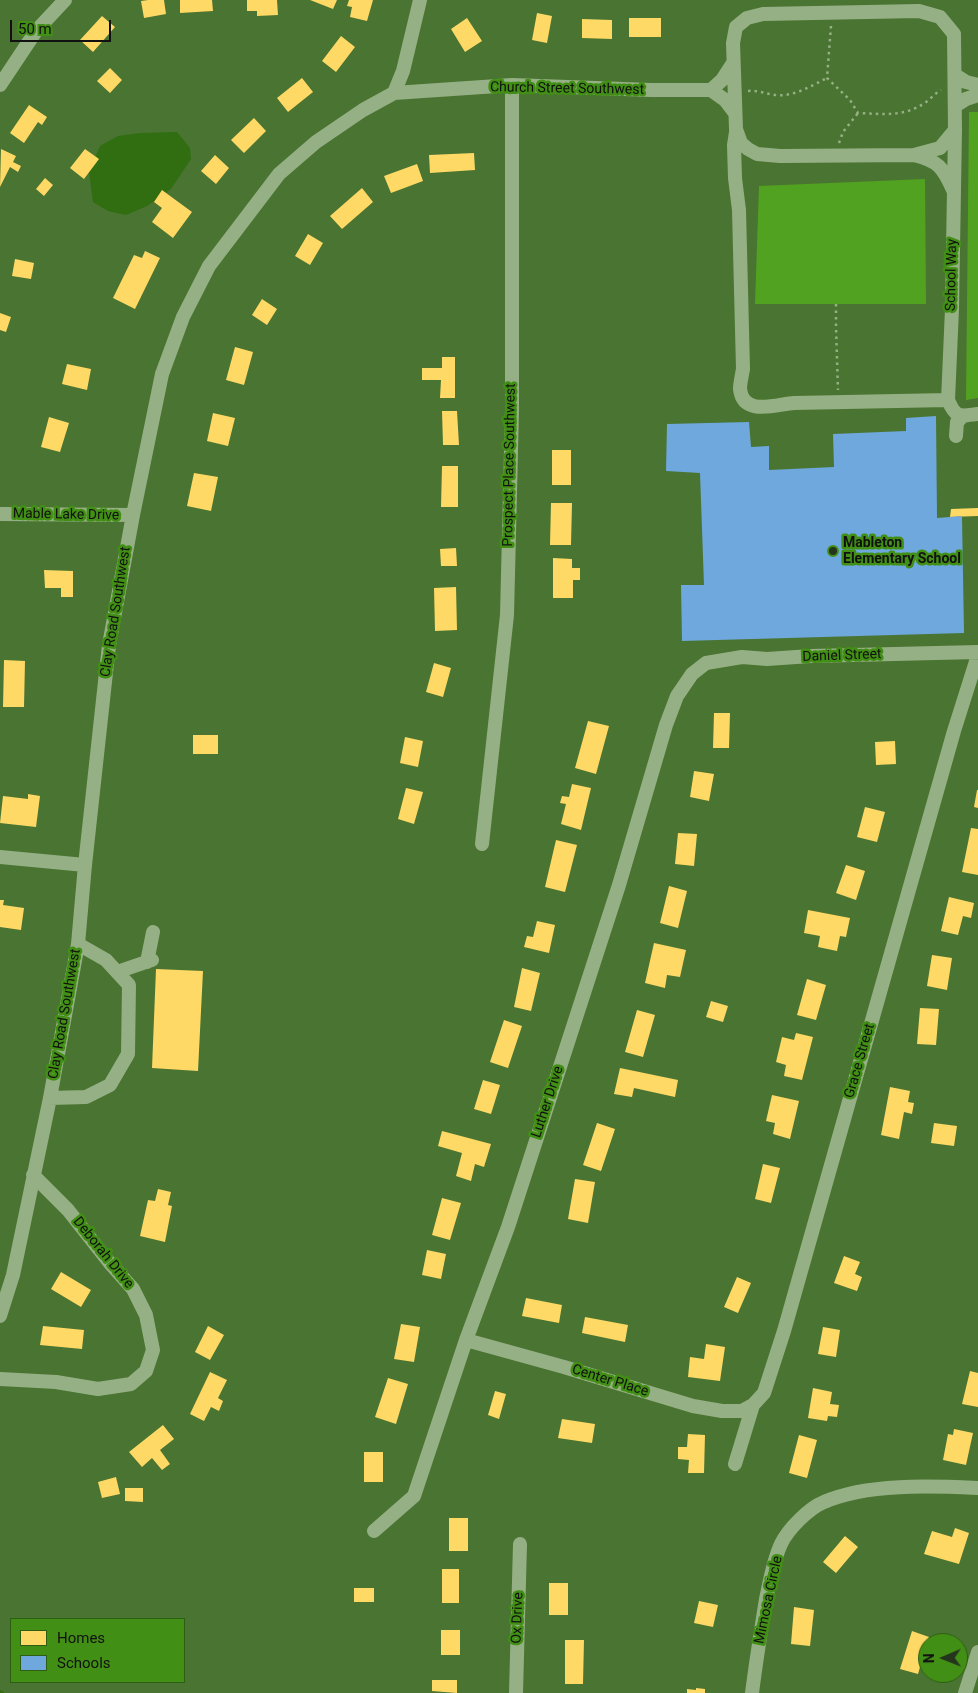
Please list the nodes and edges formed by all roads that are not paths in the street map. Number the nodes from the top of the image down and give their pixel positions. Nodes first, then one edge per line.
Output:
1 (65, 0) edge
2 (420, 0) edge
3 (821, 0) edge
4 (836, 0) edge
5 (847, 12) junction
6 (807, 13) junction
7 (733, 63) junction
8 (955, 75) junction
9 (0, 85) edge
10 (512, 85) junction
11 (978, 85) edge
12 (711, 90) junction
13 (394, 93) junction
14 (978, 95) edge
15 (955, 106) junction
16 (735, 113) junction
17 (736, 129) junction
18 (955, 130) junction
19 (914, 155) junction
20 (954, 193) junction
21 (948, 400) junction
22 (978, 414) edge
23 (961, 416) junction
24 (956, 436) dead end
25 (0, 514) edge
26 (133, 516) junction
27 (978, 654) edge
28 (706, 663) joint
29 (482, 844) dead end
30 (0, 857) edge
31 (85, 865) junction
32 (153, 932) dead end
33 (78, 944) junction
34 (117, 972) junction
35 (50, 1098) junction
36 (34, 1175) junction
37 (0, 1316) edge
38 (466, 1340) junction
39 (0, 1379) edge
40 (753, 1405) junction
41 (734, 1464) dead end
42 (978, 1488) edge
43 (374, 1531) dead end
44 (520, 1544) dead end
45 (978, 1654) edge
46 (516, 1693) edge
47 (752, 1693) edge
48 (965, 1693) edge

1 - 9 street
2 - 13 street
3 - 6 street
4 - 5 street
5 - 6 street
5 - 8 street
6 - 7 street
7 - 12 street
7 - 16 street
8 - 11 street
8 - 15 street
10 - 12 street, Church Street Southwest
10 - 13 street, Church Street Southwest
10 - 29 street, Prospect Place Southwest
12 - 16 street
13 - 26 street, Clay Road Southwest
14 - 15 street
15 - 18 street
16 - 17 street
17 - 19 street
17 - 21 street
18 - 19 street
18 - 20 street, School Way
19 - 20 street
20 - 21 street, School Way
21 - 23 street
22 - 23 street
23 - 24 street
25 - 26 street, Mable Lake Drive
26 - 31 street, Clay Road Southwest
27 - 28 street, Daniel Street
27 - 40 street, Grace Street
28 - 38 street, Luther Drive
30 - 31 street
31 - 33 street, Clay Road Southwest
32 - 34 street
33 - 34 street
33 - 35 street, Clay Road Southwest
34 - 35 street
35 - 36 street, Clay Road Southwest
36 - 37 street, Clay Road Southwest
36 - 39 street, Deborah Drive
38 - 40 street, Center Place
38 - 43 street, Luther Drive
40 - 41 street, Grace Street
42 - 47 street, Mimosa Circle
44 - 46 street, Ox Drive
45 - 48 street

